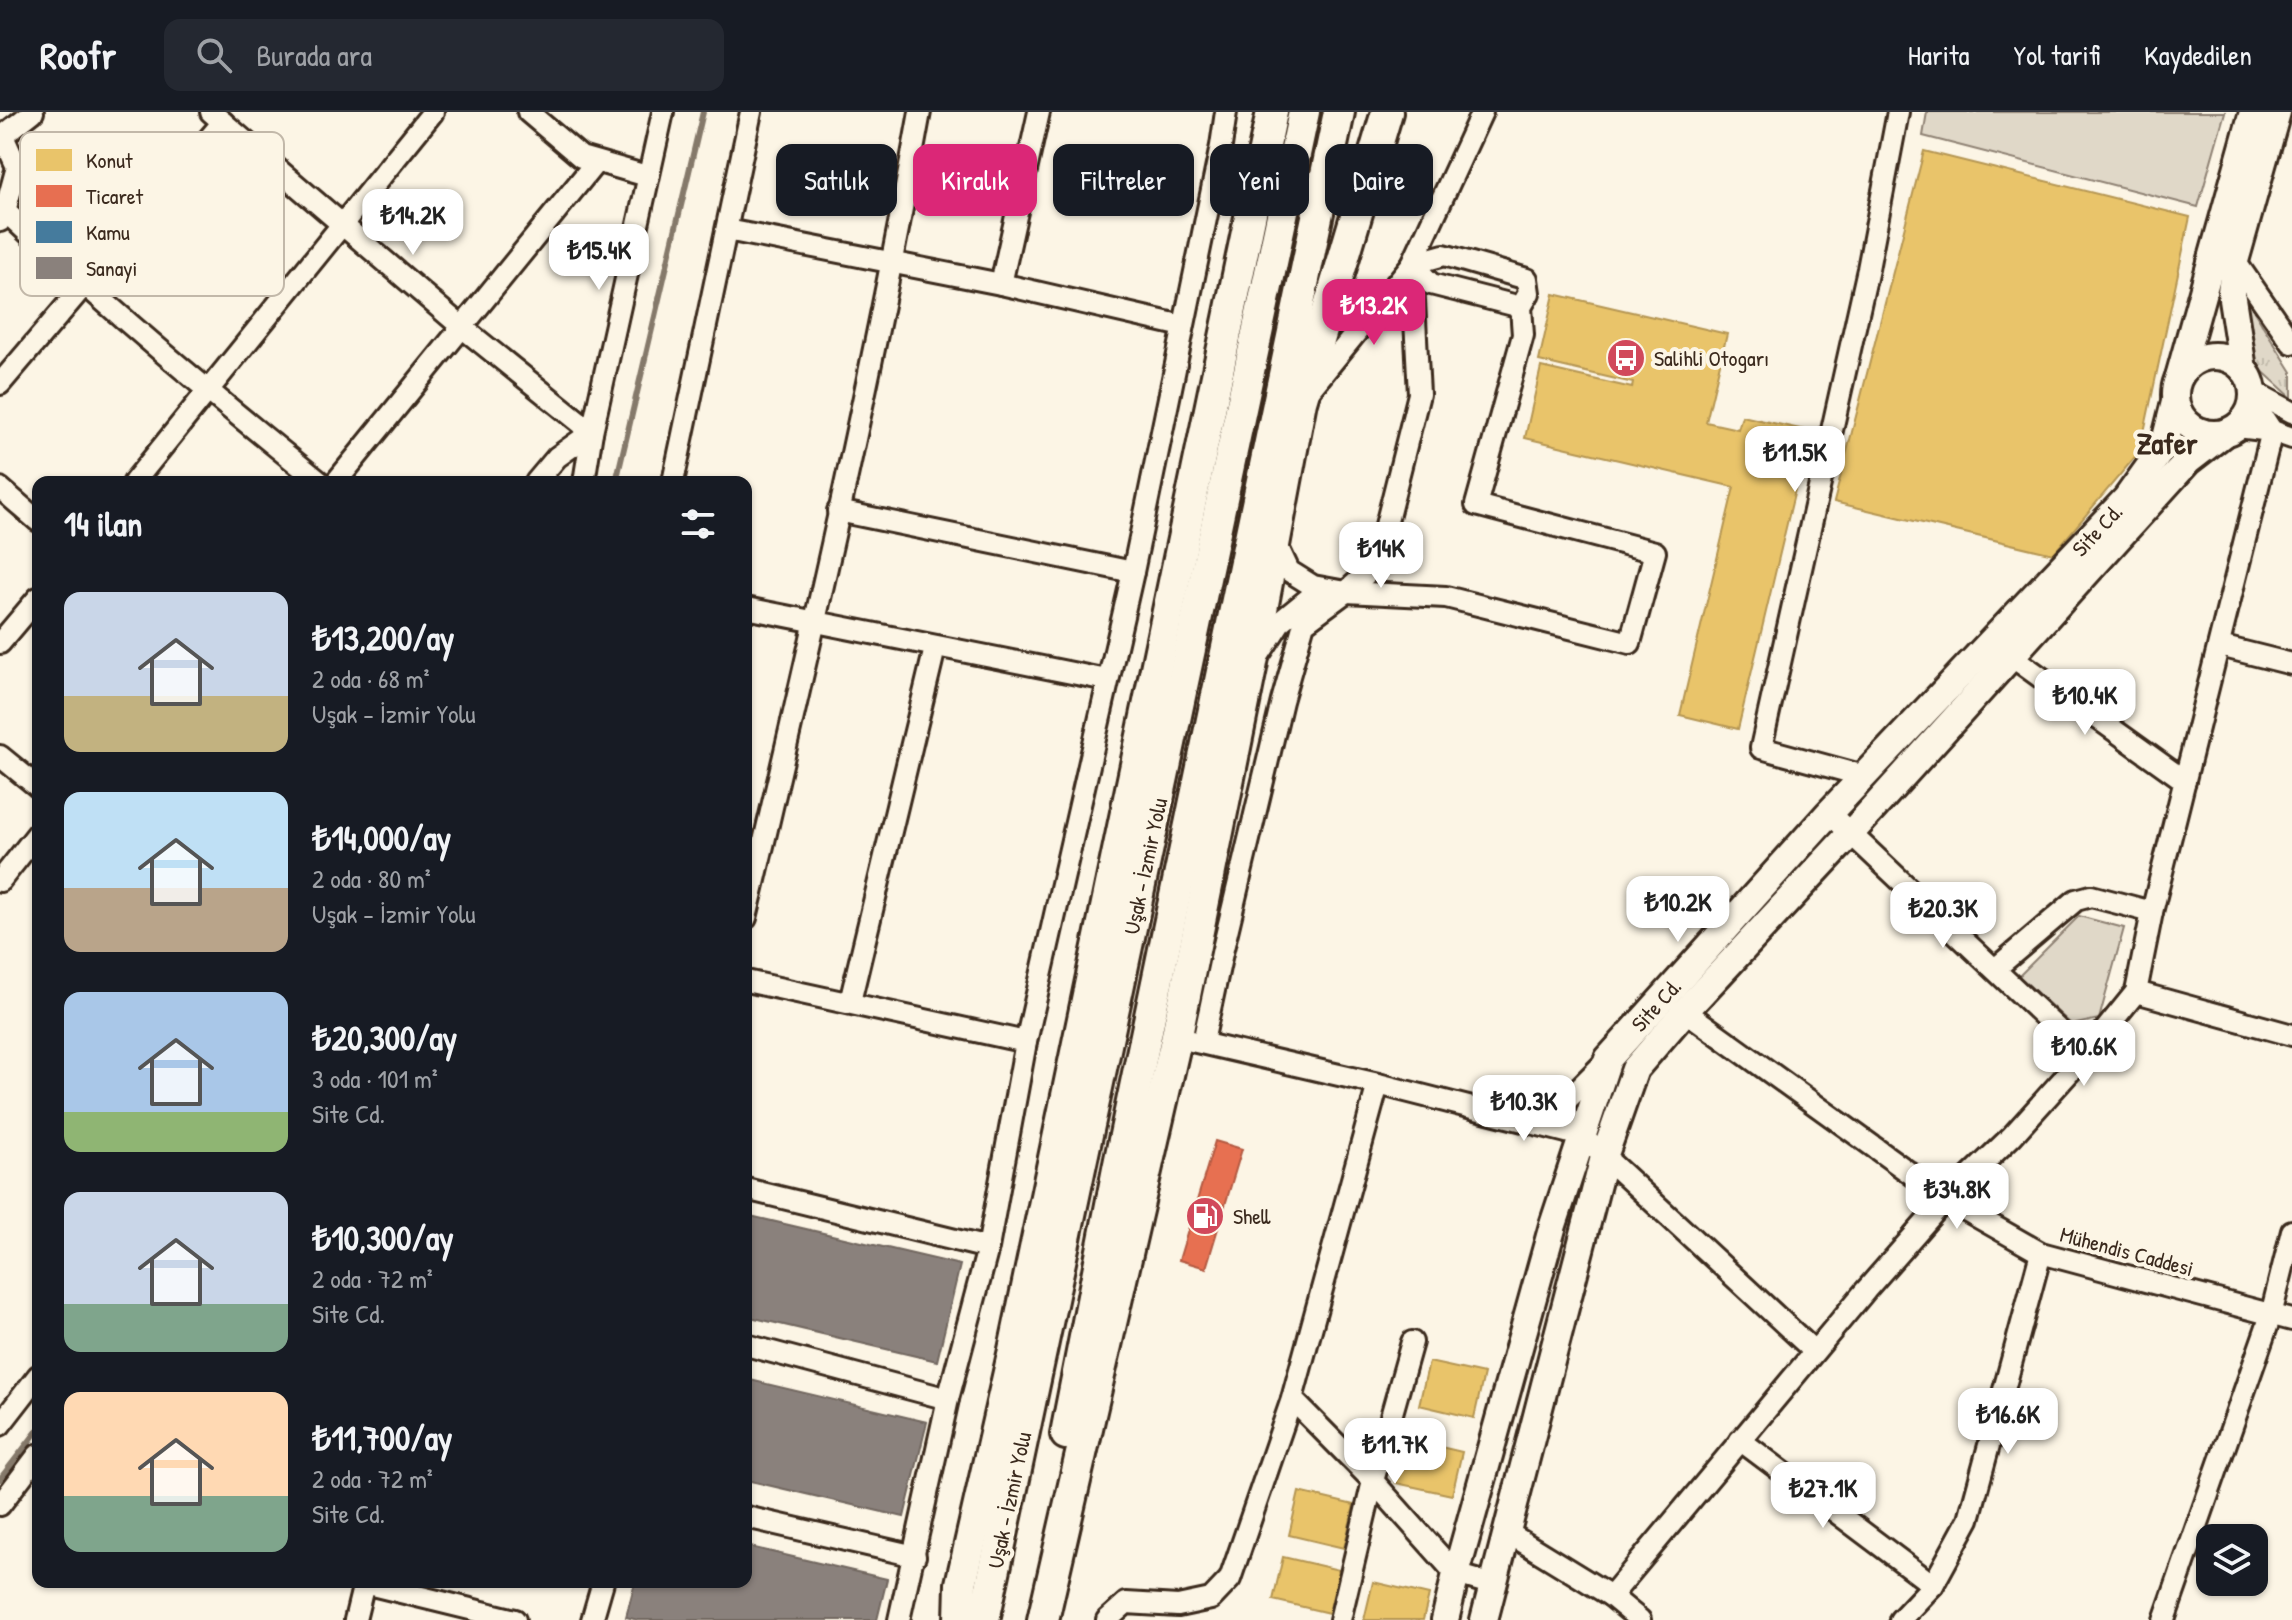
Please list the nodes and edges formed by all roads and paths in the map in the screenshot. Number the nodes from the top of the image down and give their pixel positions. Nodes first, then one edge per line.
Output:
1 (33, 112) edge
2 (433, 112) edge
3 (528, 112) edge
4 (663, 112) edge
5 (751, 112) edge
6 (920, 112) edge
7 (1039, 112) edge
8 (1226, 112) edge
9 (1272, 112) edge
10 (1304, 112) edge
11 (1339, 112) edge
12 (1387, 112) edge
13 (1482, 112) edge
14 (1898, 112) edge
15 (2253, 112) edge
16 (2277, 112) edge
17 (217, 117) edge
18 (234, 132) edge
19 (1, 137) edge
20 (596, 162) junction
21 (284, 175) edge
22 (647, 176) junction
23 (3, 216) edge
24 (341, 225) junction
25 (20, 230) edge
26 (727, 230) junction
27 (2235, 261) junction
28 (893, 263) junction
29 (1412, 264) junction
30 (1001, 284) junction
31 (75, 296) edge
32 (97, 296) edge
33 (1521, 307) junction
34 (2285, 317) edge
35 (1183, 326) junction
36 (463, 328) junction
37 (2292, 343) edge
38 (0, 384) edge
39 (2249, 387) junction
40 (2177, 390) junction
41 (208, 392) junction
42 (1301, 401) junction
43 (2292, 412) edge
44 (2230, 430) junction
45 (2272, 431) junction
46 (592, 432) junction
47 (2292, 438) edge
48 (139, 476) edge
49 (313, 476) edge
50 (341, 476) edge
51 (541, 476) edge
52 (585, 476) edge
53 (674, 476) edge
54 (0, 488) edge
55 (838, 511) junction
56 (32, 516) edge
57 (1275, 540) junction
58 (1133, 572) junction
59 (1346, 592) junction
60 (32, 605) edge
61 (752, 609) edge
62 (816, 622) junction
63 (0, 643) edge
64 (2220, 646) junction
65 (935, 648) junction
66 (2011, 656) junction
67 (2292, 664) edge
68 (1251, 668) junction
69 (1107, 680) junction
70 (0, 756) edge
71 (1864, 776) junction
72 (2185, 781) junction
73 (32, 782) edge
74 (1829, 813) junction
75 (1852, 832) junction
76 (32, 841) edge
77 (0, 881) edge
78 (752, 893) edge
79 (2152, 912) junction
80 (1995, 969) junction
81 (752, 982) edge
82 (2136, 992) junction
83 (850, 1002) junction
84 (1685, 1011) junction
85 (2292, 1035) edge
86 (1190, 1041) junction
87 (1026, 1042) junction
88 (2085, 1055) junction
89 (1608, 1059) junction
90 (1378, 1084) junction
91 (1542, 1125) junction
92 (1582, 1136) junction
93 (1604, 1157) junction
94 (752, 1190) edge
95 (1946, 1199) junction
96 (2292, 1231) edge
97 (988, 1248) junction
98 (2041, 1253) junction
99 (2271, 1315) junction
100 (2292, 1320) edge
101 (1412, 1342) dead end
102 (752, 1347) edge
103 (1814, 1351) junction
104 (32, 1384) edge
105 (948, 1399) junction
106 (1292, 1399) junction
107 (0, 1425) edge
108 (1740, 1440) junction
109 (32, 1463) edge
110 (1373, 1481) junction
111 (0, 1505) edge
112 (752, 1518) edge
113 (1507, 1532) junction
114 (915, 1556) junction
115 (1456, 1574) junction
116 (1494, 1585) junction
117 (1933, 1585) junction
118 (363, 1588) edge
119 (384, 1588) edge
120 (601, 1588) edge
121 (1611, 1596) junction
122 (355, 1620) edge
123 (515, 1620) edge
124 (592, 1620) edge
125 (899, 1620) edge
126 (960, 1620) edge
127 (984, 1620) edge
128 (1028, 1620) edge
129 (1043, 1620) edge
130 (1107, 1620) edge
131 (1340, 1620) edge
132 (1445, 1620) edge
133 (1484, 1620) edge
134 (1640, 1620) edge
135 (1901, 1620) edge
136 (2164, 1620) edge

1 - 19 street
2 - 24 street
3 - 20 street
4 - 22 street
5 - 26 street
6 - 28 street
7 - 30 street
8 - 35 street
9 - 126 highway
10 - 127 highway, Uşak - İzmir Yolu
11 - 128 highway, Uşak - İzmir Yolu
12 - 42 highway
13 - 29 street
14 - 71 street
15 - 40 main road, Site Cd.
16 - 27 main road
17 - 18 street
19 - 23 street
20 - 22 street
20 - 36 street
21 - 24 street
22 - 46 street
23 - 25 street
24 - 36 street
24 - 41 street
26 - 28 street
26 - 53 street
27 - 34 street
27 - 39 main road
28 - 30 street
28 - 55 street
29 - 33 street
29 - 33 street
29 - 42 street
29 - 59 street
30 - 35 street
31 - 38 street
32 - 41 street
33 - 59 street
34 - 37 street
35 - 58 street
36 - 46 street
36 - 50 street
39 - 40 main road
39 - 43 street
39 - 44 main road
39 - 45 street
40 - 44 main road
40 - 71 main road, Site Cd.
41 - 48 street
41 - 49 street
42 - 57 highway
44 - 45 street
44 - 66 main road, Site Cd.
45 - 47 street
45 - 64 street
46 - 51 street
46 - 52 street
54 - 56 street
55 - 58 street
55 - 62 street
57 - 59 street
57 - 68 highway
58 - 69 street
59 - 68 street
59 - 86 street
60 - 63 street
61 - 62 street
62 - 65 street
62 - 78 street
64 - 67 street
64 - 72 street
65 - 69 street
65 - 83 street
66 - 72 street
66 - 75 main road, Site Cd.
68 - 86 highway
69 - 87 street
70 - 73 street
71 - 74 main road, Site Cd.
72 - 79 street
74 - 75 street
74 - 89 main road, Site Cd.
75 - 80 street
75 - 84 main road, Site Cd.
76 - 77 street
79 - 80 street
79 - 82 street
80 - 88 street
81 - 83 street
82 - 85 street
82 - 88 street
83 - 87 street
84 - 93 main road, Site Cd.
84 - 95 street, Mühendis Caddesi
86 - 90 street
86 - 129 highway
87 - 97 street
88 - 95 street
89 - 91 street
89 - 92 main road, Site Cd.
90 - 91 street
90 - 106 street
91 - 92 street
92 - 93 street
92 - 115 main road, Site Cd.
93 - 103 street
93 - 113 main road, Site Cd.
94 - 97 street
95 - 98 street, Mühendis Caddesi
95 - 103 street
96 - 99 street
97 - 105 street
98 - 99 street, Mühendis Caddesi
98 - 117 street
99 - 100 street, Mühendis Caddesi
99 - 136 street
101 - 110 street
102 - 105 street
103 - 108 street
104 - 107 street
105 - 114 street
106 - 110 street
106 - 130 street
108 - 117 street
108 - 121 street
109 - 111 street
110 - 115 street
110 - 131 street
112 - 114 street
113 - 116 main road, Site Cd.
113 - 121 street
114 - 125 street
115 - 116 street
115 - 132 main road, Site Cd.
116 - 133 main road, Site Cd.
117 - 135 street
118 - 122 street
119 - 123 street
120 - 124 street
121 - 134 street

